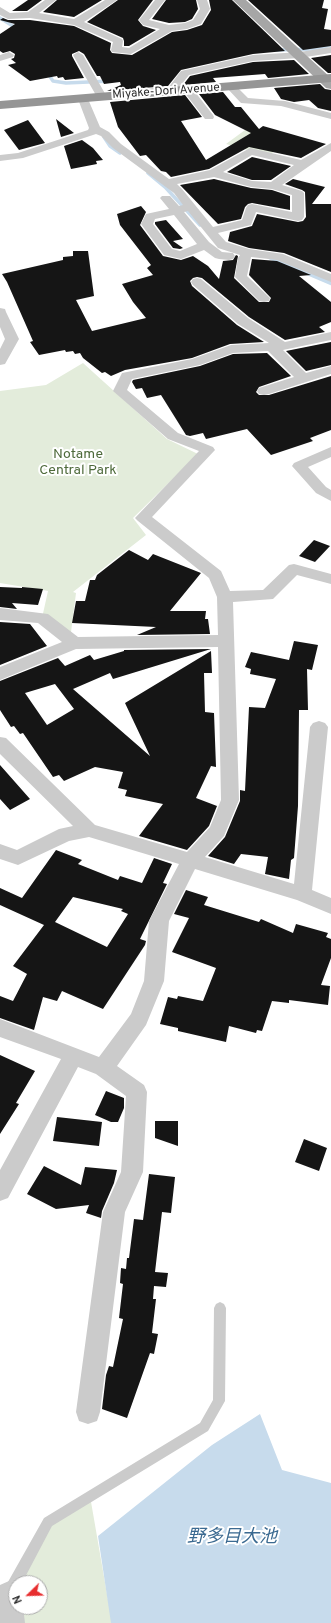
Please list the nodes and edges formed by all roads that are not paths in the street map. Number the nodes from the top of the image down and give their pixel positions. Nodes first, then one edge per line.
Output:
1 (51, 0) edge
2 (112, 0) edge
3 (160, 0) edge
4 (202, 0) edge
5 (239, 0) edge
6 (0, 10) edge
7 (30, 15) junction
8 (76, 22) junction
9 (169, 28) junction
10 (331, 50) edge
11 (296, 52) junction
12 (78, 55) dead end
13 (328, 80) edge
14 (231, 87) junction
15 (188, 90) junction
16 (170, 92) junction
17 (102, 97) junction
18 (83, 99) junction
19 (0, 105) edge
20 (331, 116) edge
21 (209, 117) dead end
22 (95, 129) junction
23 (331, 146) edge
24 (0, 158) edge
25 (303, 164) junction
26 (214, 173) junction
27 (167, 183) junction
28 (273, 186) junction
29 (166, 198) dead end
30 (183, 209) junction
31 (211, 231) junction
32 (205, 245) junction
33 (245, 256) junction
34 (331, 278) edge
35 (197, 282) dead end
36 (331, 290) edge
37 (264, 298) dead end
38 (0, 312) edge
39 (331, 336) edge
40 (277, 347) junction
41 (0, 361) edge
42 (331, 370) edge
43 (304, 379) junction
44 (264, 391) dead end
45 (331, 452) edge
46 (331, 496) edge
47 (331, 579) edge
48 (225, 597) junction
49 (0, 614) edge
50 (226, 642) junction
51 (74, 643) junction
52 (0, 674) edge
53 (319, 727) dead end
54 (0, 744) edge
55 (89, 830) junction
56 (0, 851) edge
57 (191, 860) junction
58 (302, 894) junction
59 (331, 906) edge
60 (0, 1028) edge
61 (74, 1055) junction
62 (103, 1068) junction
63 (0, 1191) edge
64 (220, 1308) dead end
65 (88, 1412) dead end
66 (19, 1575) edge

1 - 7 street
2 - 8 street
3 - 9 street
4 - 9 street
5 - 11 main road
6 - 7 street
7 - 8 street
8 - 9 street
10 - 11 street
11 - 13 main road
11 - 16 street
12 - 17 street
13 - 14 highway, Miyake-Dori Avenue
14 - 15 highway, Miyake-Dori Avenue
14 - 20 street
15 - 16 highway, Miyake-Dori Avenue
15 - 21 street
16 - 17 highway, Miyake-Dori Avenue
17 - 18 highway, Miyake-Dori Avenue
18 - 19 highway, Miyake-Dori Avenue
18 - 22 street
22 - 24 street
22 - 27 street
23 - 25 street
25 - 26 street
25 - 28 street
26 - 27 street
26 - 28 street
27 - 30 street
28 - 31 street
29 - 30 street
30 - 31 street
30 - 32 street
30 - 32 street
31 - 33 street
32 - 33 street
33 - 34 street
33 - 36 street
33 - 37 street
35 - 40 street
38 - 41 street
39 - 40 street
40 - 43 street
40 - 48 street
42 - 43 street
43 - 44 street
45 - 46 street
47 - 48 street
48 - 50 street
49 - 51 street
50 - 51 street
50 - 57 street
51 - 52 street
53 - 58 street
54 - 55 street
55 - 56 street
55 - 57 street
57 - 58 street
57 - 62 street
58 - 59 street
60 - 61 street
61 - 62 street
61 - 63 street
62 - 65 street
64 - 66 lane

